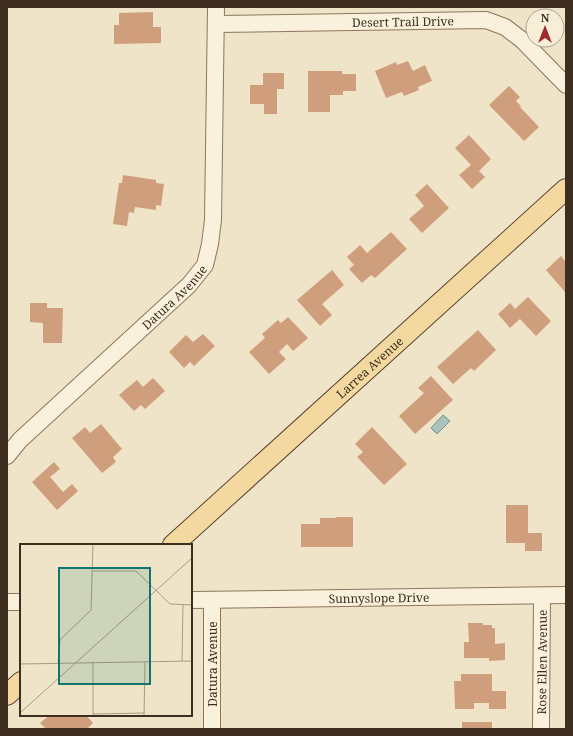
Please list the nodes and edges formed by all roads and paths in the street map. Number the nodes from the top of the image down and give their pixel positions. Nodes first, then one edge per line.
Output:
1 (216, 7) edge
2 (216, 24) junction
3 (566, 85) edge
4 (566, 189) edge
5 (7, 456) edge
6 (174, 544) edge
7 (566, 595) edge
8 (542, 596) junction
9 (192, 600) edge
10 (212, 600) junction
11 (7, 602) edge
12 (20, 602) edge
13 (20, 683) edge
14 (7, 695) edge
15 (212, 729) edge
16 (541, 729) edge

1 - 2 street, Datura Avenue
2 - 3 street, Desert Trail Drive
2 - 5 street, Datura Avenue
4 - 6 main road, Larrea Avenue
7 - 8 street, Sunnyslope Drive
8 - 10 street, Sunnyslope Drive
8 - 16 street, Rose Ellen Avenue
9 - 10 street, Sunnyslope Drive
10 - 15 street, Datura Avenue
11 - 12 street
13 - 14 main road

